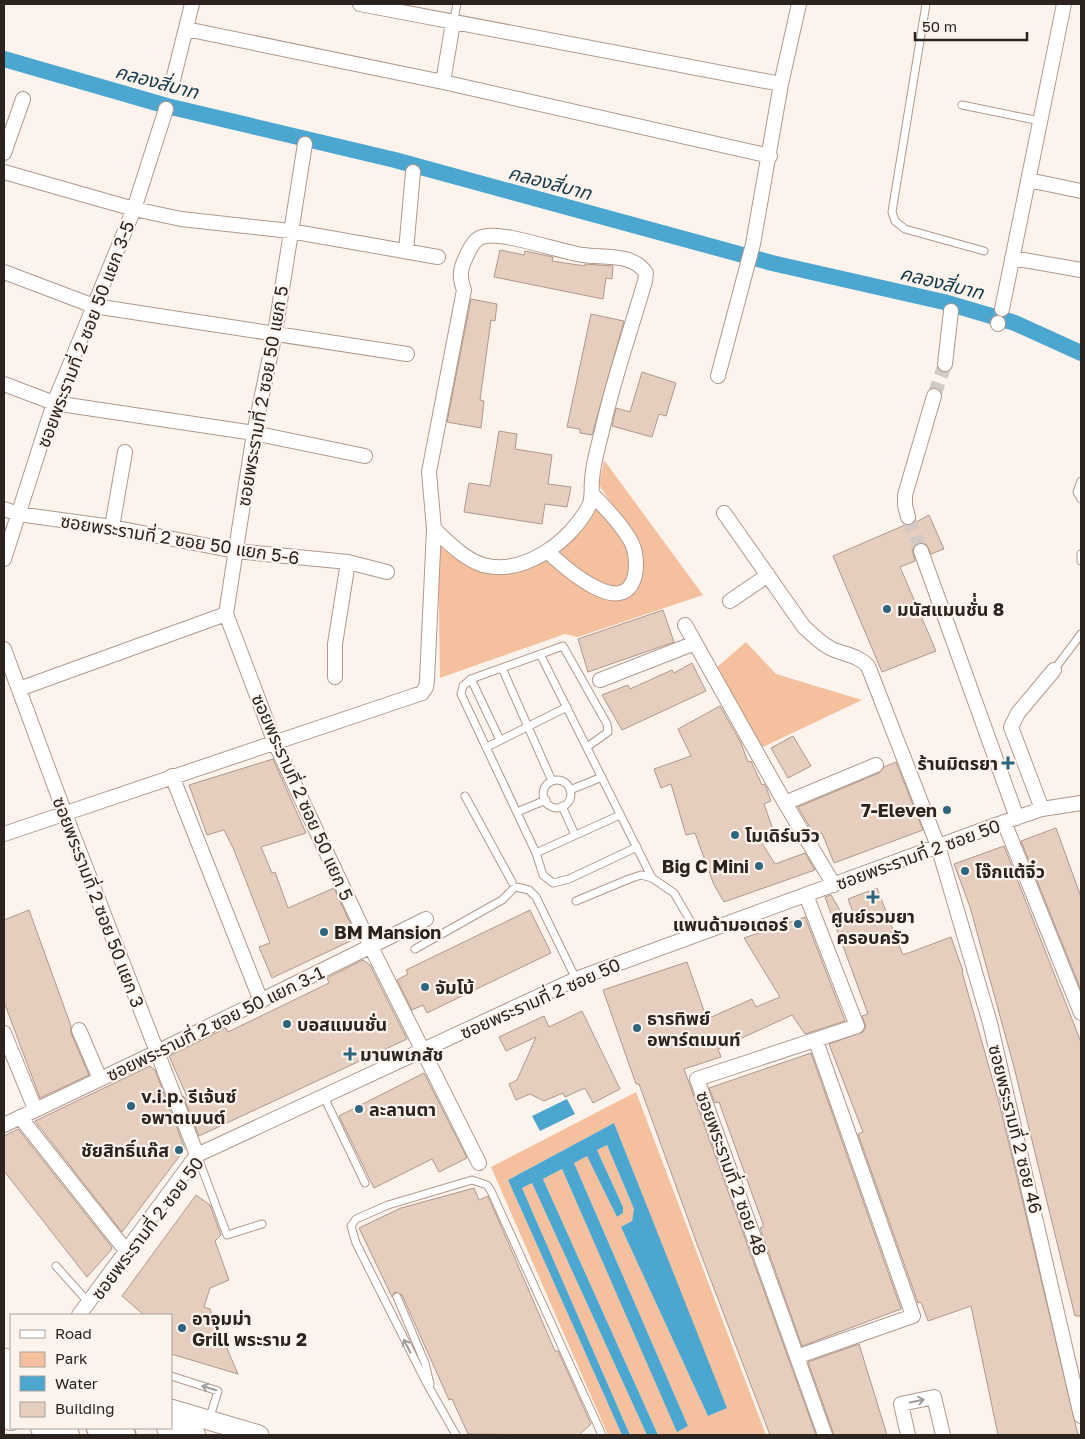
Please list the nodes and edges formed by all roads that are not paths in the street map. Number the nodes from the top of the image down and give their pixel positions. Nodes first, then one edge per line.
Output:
1 (192, 4) edge
2 (360, 4) edge
3 (457, 4) edge
4 (799, 4) edge
5 (926, 4) edge
6 (1064, 4) edge
7 (453, 23) junction
8 (186, 29) junction
9 (443, 82) junction
10 (172, 84) dead end
11 (781, 84) junction
12 (23, 99) dead end
13 (962, 105) dead end
14 (166, 109) dead end
15 (1040, 121) junction
16 (305, 144) dead end
17 (4, 153) edge
18 (770, 156) junction
19 (4, 172) edge
20 (414, 172) dead end
21 (1028, 180) junction
22 (1081, 191) edge
23 (134, 209) junction
24 (290, 231) junction
25 (406, 251) junction
26 (984, 251) dead end
27 (438, 257) dead end
28 (1012, 258) junction
29 (1081, 270) edge
30 (4, 272) edge
31 (94, 306) junction
32 (950, 310) dead end
33 (999, 319) dead end
34 (275, 333) junction
35 (407, 354) dead end
36 (945, 364) tunnel mouth
37 (718, 376) dead end
38 (4, 384) edge
39 (934, 396) tunnel mouth
40 (54, 402) junction
41 (254, 433) junction
42 (125, 452) dead end
43 (365, 456) dead end
44 (1081, 481) edge
45 (592, 494) junction
46 (1081, 499) edge
47 (4, 509) edge
48 (724, 512) dead end
49 (18, 514) junction
50 (908, 517) tunnel mouth
51 (112, 527) junction
52 (434, 529) junction
53 (235, 551) junction
54 (547, 551) junction
55 (921, 551) tunnel mouth
56 (1081, 554) edge
57 (4, 559) edge
58 (1081, 561) edge
59 (348, 562) junction
60 (387, 572) dead end
61 (768, 575) junction
62 (730, 601) dead end
63 (226, 614) junction
64 (685, 625) dead end
65 (1081, 634) edge
66 (696, 643) junction
67 (4, 649) edge
68 (540, 654) junction
69 (502, 668) junction
70 (1054, 670) joint
71 (335, 677) dead end
72 (471, 679) junction
73 (600, 680) dead end
74 (19, 689) junction
75 (567, 707) junction
76 (528, 726) junction
77 (500, 740) junction
78 (275, 743) junction
79 (486, 747) junction
80 (587, 747) junction
81 (876, 765) dead end
82 (172, 776) junction
83 (602, 777) junction
84 (552, 781) junction
85 (570, 790) junction
86 (465, 796) dead end
87 (546, 800) junction
88 (785, 803) junction
89 (1081, 803) edge
90 (562, 806) junction
91 (1042, 809) junction
92 (517, 812) junction
93 (65, 814) junction
94 (620, 815) junction
95 (1011, 820) junction
96 (4, 834) edge
97 (575, 835) junction
98 (938, 846) junction
99 (637, 847) junction
100 (536, 853) junction
101 (652, 878) junction
102 (834, 885) junction
103 (513, 886) junction
104 (806, 895) junction
105 (576, 902) dead end
106 (426, 919) dead end
107 (698, 934) junction
108 (371, 947) junction
109 (415, 949) dead end
110 (576, 979) junction
111 (261, 1001) junction
112 (1081, 1013) edge
113 (79, 1030) dead end
114 (4, 1033) edge
115 (816, 1041) junction
116 (422, 1051) junction
117 (157, 1052) junction
118 (100, 1079) junction
119 (324, 1097) junction
120 (35, 1109) junction
121 (20, 1117) junction
122 (4, 1124) edge
123 (197, 1155) junction
124 (479, 1162) dead end
125 (365, 1183) dead end
126 (262, 1224) dead end
127 (127, 1252) junction
128 (56, 1266) dead end
129 (397, 1297) dead end
130 (89, 1304) junction
131 (81, 1314) edge
132 (799, 1356) junction
133 (172, 1376) edge
134 (432, 1394) junction
135 (172, 1410) edge
136 (1081, 1416) edge
137 (172, 1428) edge
138 (201, 1428) edge
139 (46, 1429) edge
140 (102, 1429) edge
141 (67, 1435) edge
142 (124, 1435) edge
143 (259, 1435) edge
144 (456, 1435) edge
145 (602, 1435) edge
146 (826, 1435) edge
147 (908, 1435) edge
148 (943, 1435) edge

1 - 8 street
2 - 7 street
3 - 7 lane
4 - 11 street
5 - 26 lane
6 - 15 street
7 - 9 street
7 - 11 street
8 - 9 street
8 - 10 street
9 - 18 street
11 - 18 street
12 - 17 street
13 - 15 lane
14 - 23 street, ซอยพระรามที่ 2 ซอย 50 แยก 3-5
15 - 21 street
16 - 24 street, ซอยพระรามที่ 2 ซอย 50 แยก 5
18 - 37 street
19 - 23 street
20 - 25 street
21 - 22 street
21 - 28 street
23 - 24 street
23 - 31 street, ซอยพระรามที่ 2 ซอย 50 แยก 3-5
24 - 25 street
24 - 34 street, ซอยพระรามที่ 2 ซอย 50 แยก 5
25 - 27 street
28 - 29 street
28 - 33 street
30 - 31 street
31 - 34 street
31 - 40 street, ซอยพระรามที่ 2 ซอย 50 แยก 3-5
32 - 36 street
34 - 35 street
34 - 41 street, ซอยพระรามที่ 2 ซอย 50 แยก 5
38 - 40 street
39 - 50 street
40 - 41 street
40 - 49 street, ซอยพระรามที่ 2 ซอย 50 แยก 3-5
41 - 43 street
41 - 53 street, ซอยพระรามที่ 2 ซอย 50 แยก 5
42 - 51 street
44 - 46 lane
45 - 52 street
45 - 54 street
45 - 54 street
47 - 49 street, ซอยพระรามที่ 2 ซอย 50 แยก 5-6
48 - 61 street, ซอยพระรามที่ 2 ซอย 46
49 - 51 street, ซอยพระรามที่ 2 ซอย 50 แยก 5-6
49 - 57 street, ซอยพระรามที่ 2 ซอย 50 แยก 3-5
51 - 53 street, ซอยพระรามที่ 2 ซอย 50 แยก 5-6
52 - 54 street
52 - 78 street
53 - 59 street, ซอยพระรามที่ 2 ซอย 50 แยก 5-6
53 - 63 street, ซอยพระรามที่ 2 ซอย 50 แยก 5
55 - 95 street
56 - 58 lane
59 - 60 street, ซอยพระรามที่ 2 ซอย 50 แยก 5-6
59 - 71 street
61 - 62 street
61 - 98 street, ซอยพระรามที่ 2 ซอย 46
63 - 74 street
63 - 78 street, ซอยพระรามที่ 2 ซอย 50 แยก 5
64 - 66 street
65 - 70 lane
66 - 73 street
66 - 88 street
67 - 74 street, ซอยพระรามที่ 2 ซอย 50 แยก 3
68 - 69 lane
68 - 75 lane
68 - 80 lane
69 - 72 lane
69 - 76 lane
70 - 91 street
72 - 77 lane
72 - 79 lane
74 - 93 street, ซอยพระรามที่ 2 ซอย 50 แยก 3
75 - 76 lane
75 - 80 lane
76 - 77 lane
76 - 84 lane
77 - 79 lane
78 - 82 street
78 - 108 street, ซอยพระรามที่ 2 ซอย 50 แยก 5
79 - 92 lane
80 - 83 lane
81 - 88 street
82 - 93 street
82 - 111 street
83 - 85 lane
83 - 94 lane
84 - 85 lane
84 - 87 lane
85 - 90 lane
86 - 103 lane
87 - 90 lane
87 - 92 lane
88 - 102 street
89 - 91 street, ซอยพระรามที่ 2 ซอย 50
90 - 97 lane
91 - 95 street, ซอยพระรามที่ 2 ซอย 50
92 - 100 lane
93 - 96 street
93 - 117 street, ซอยพระรามที่ 2 ซอย 50 แยก 3
94 - 97 lane
94 - 99 lane
95 - 98 street, ซอยพระรามที่ 2 ซอย 50
95 - 112 street
97 - 100 lane
98 - 102 street, ซอยพระรามที่ 2 ซอย 50
98 - 136 street, ซอยพระรามที่ 2 ซอย 46
99 - 100 lane
99 - 101 lane
101 - 105 lane
101 - 107 lane
102 - 104 street, ซอยพระรามที่ 2 ซอย 50
103 - 109 lane
103 - 110 lane
104 - 107 street, ซอยพระรามที่ 2 ซอย 50
104 - 115 street, ซอยพระรามที่ 2 ซอย 48
106 - 108 street, ซอยพระรามที่ 2 ซอย 50 แยก 3-1
107 - 110 street, ซอยพระรามที่ 2 ซอย 50
108 - 111 street, ซอยพระรามที่ 2 ซอย 50 แยก 3-1
108 - 116 street, ซอยพระรามที่ 2 ซอย 50 แยก 5
110 - 116 street, ซอยพระรามที่ 2 ซอย 50
111 - 117 street, ซอยพระรามที่ 2 ซอย 50 แยก 3-1
113 - 118 street
114 - 120 street
115 - 132 street
115 - 132 street, ซอยพระรามที่ 2 ซอย 48
116 - 119 street, ซอยพระรามที่ 2 ซอย 50
116 - 124 street, ซอยพระรามที่ 2 ซอย 50 แยก 5
117 - 118 street, ซอยพระรามที่ 2 ซอย 50 แยก 3-1
117 - 123 street, ซอยพระรามที่ 2 ซอย 50 แยก 3
118 - 120 street, ซอยพระรามที่ 2 ซอย 50 แยก 3-1
119 - 123 street, ซอยพระรามที่ 2 ซอย 50
119 - 125 lane
120 - 121 street, ซอยพระรามที่ 2 ซอย 50 แยก 3-1
121 - 122 street, ซอยพระรามที่ 2 ซอย 50 แยก 3-1
121 - 127 street
123 - 126 lane
123 - 127 street, ซอยพระรามที่ 2 ซอย 50
127 - 130 street, ซอยพระรามที่ 2 ซอย 50
128 - 130 lane
129 - 134 lane
130 - 131 street, ซอยพระรามที่ 2 ซอย 50
132 - 146 street, ซอยพระรามที่ 2 ซอย 48
138 -> 133 lane
134 - 144 lane
134 -> 145 lane
135 - 138 main road
137 - 138 highway
138 - 143 main road
139 - 141 highway
140 - 142 highway
147 -> 148 street

